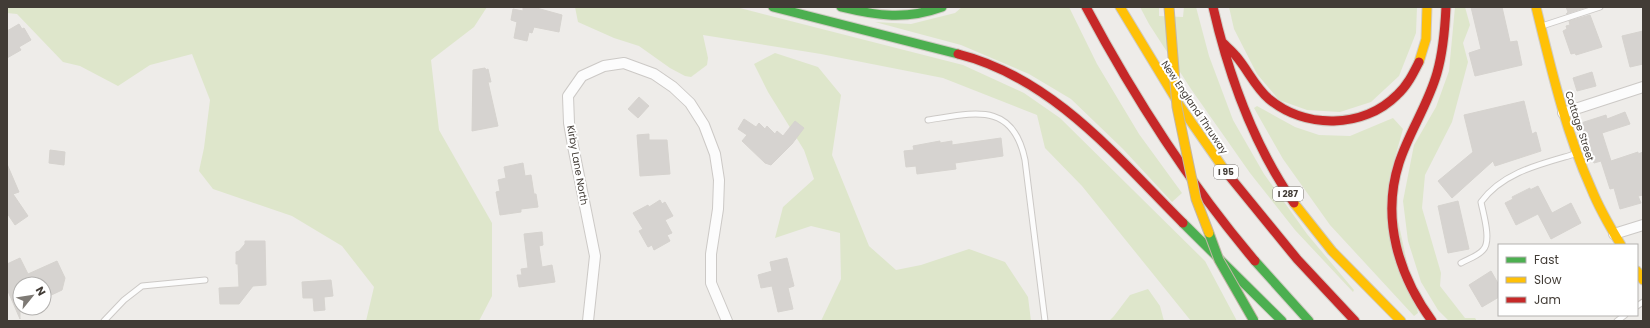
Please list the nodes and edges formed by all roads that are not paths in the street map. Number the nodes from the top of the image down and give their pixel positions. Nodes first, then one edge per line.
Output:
1 (773, 7) edge
2 (841, 7) edge
3 (942, 7) edge
4 (1086, 7) edge
5 (1120, 7) edge
6 (1169, 7) edge
7 (1213, 7) edge
8 (1428, 7) edge
9 (1446, 7) edge
10 (1536, 7) edge
11 (1600, 7) edge
12 (1541, 26) junction
13 (1220, 40) junction
14 (1643, 87) edge
15 (1563, 113) junction
16 (928, 120) dead end
17 (1576, 154) junction
18 (1643, 225) edge
19 (1614, 234) junction
20 (1620, 244) edge
21 (1461, 263) dead end
22 (205, 280) dead end
23 (104, 321) edge
24 (588, 321) edge
25 (727, 321) edge
26 (1045, 321) edge
27 (1254, 321) edge
28 (1282, 321) edge
29 (1309, 321) edge
30 (1355, 321) edge
31 (1401, 321) edge
32 (1432, 321) edge

1 - 28 main road
2 - 3 main road
4 - 29 main road
5 - 30 main road, New England Thruway / I 95
6 - 27 main road, bridge
7 - 13 main road, I 287
8 - 13 main road
9 - 32 main road
10 - 12 main road, Cottage Street
11 - 12 lane
12 - 15 main road, Cottage Street
13 - 31 main road, I 287
14 - 15 street
15 - 17 main road, Cottage Street
16 - 26 lane
17 - 19 main road, Cottage Street
17 - 21 lane
18 - 19 street
19 - 20 main road, Cottage Street
22 - 23 lane
24 - 25 street, Kirby Lane North

